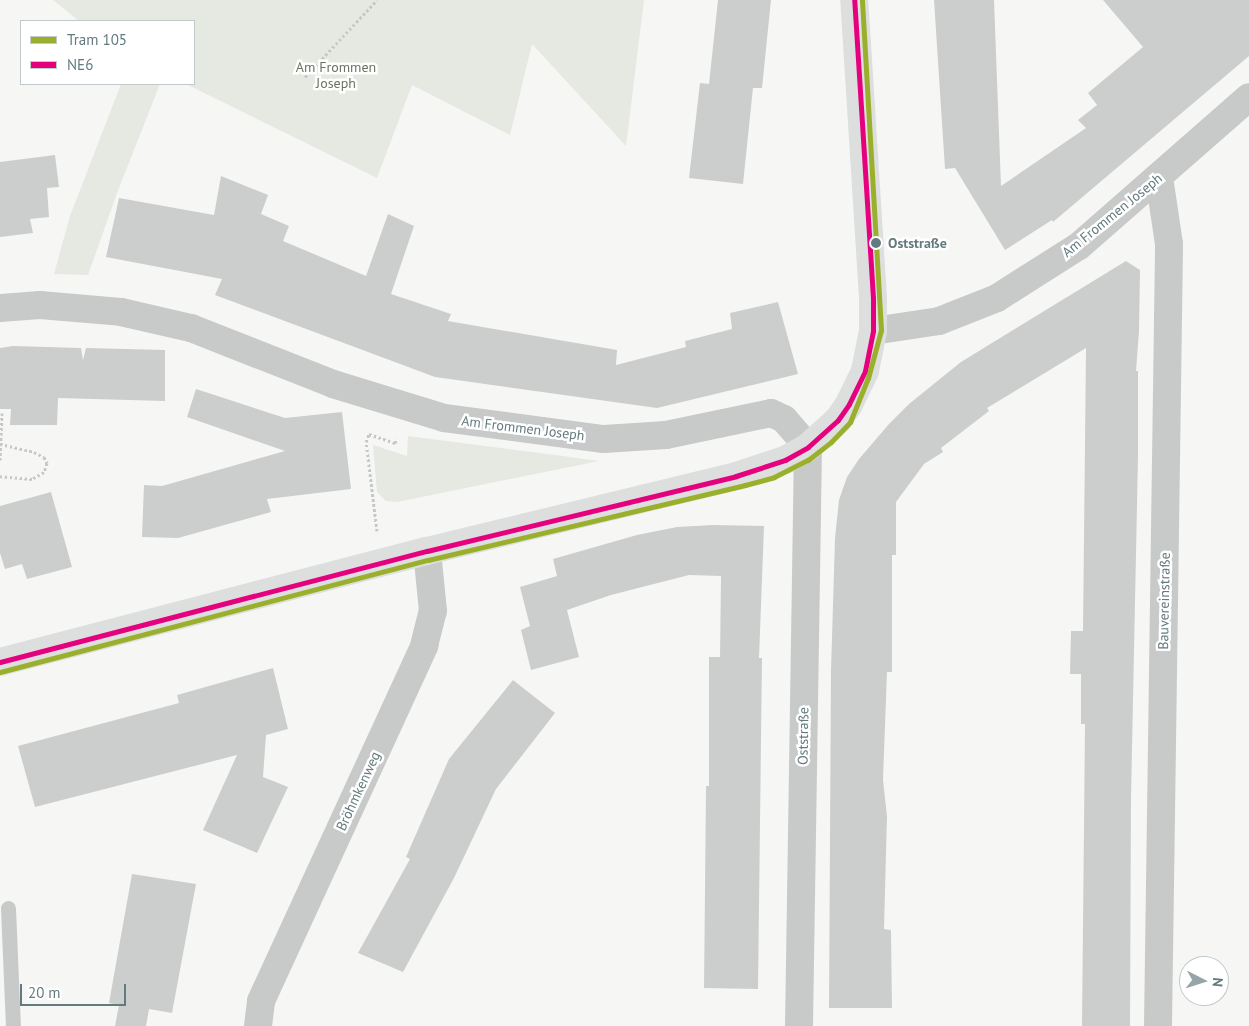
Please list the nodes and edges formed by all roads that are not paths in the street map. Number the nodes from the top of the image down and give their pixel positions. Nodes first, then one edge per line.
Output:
1 (854, 0) edge
2 (1249, 97) edge
3 (1159, 177) junction
4 (0, 308) edge
5 (873, 331) junction
6 (808, 447) junction
7 (427, 551) junction
8 (0, 662) edge
9 (8, 908) dead end
10 (12, 1026) edge
11 (258, 1026) edge
12 (799, 1026) edge
13 (1158, 1026) edge

1 - 5 main road
2 - 3 street, Am Frommen Joseph
3 - 5 street, Am Frommen Joseph
3 - 13 street, Bauvereinstraße
4 - 6 street, Am Frommen Joseph
5 - 6 main road
6 - 7 main road
6 - 12 street, Oststraße
7 - 8 main road
7 - 11 street, Bröhmkenweg
9 - 10 lane

